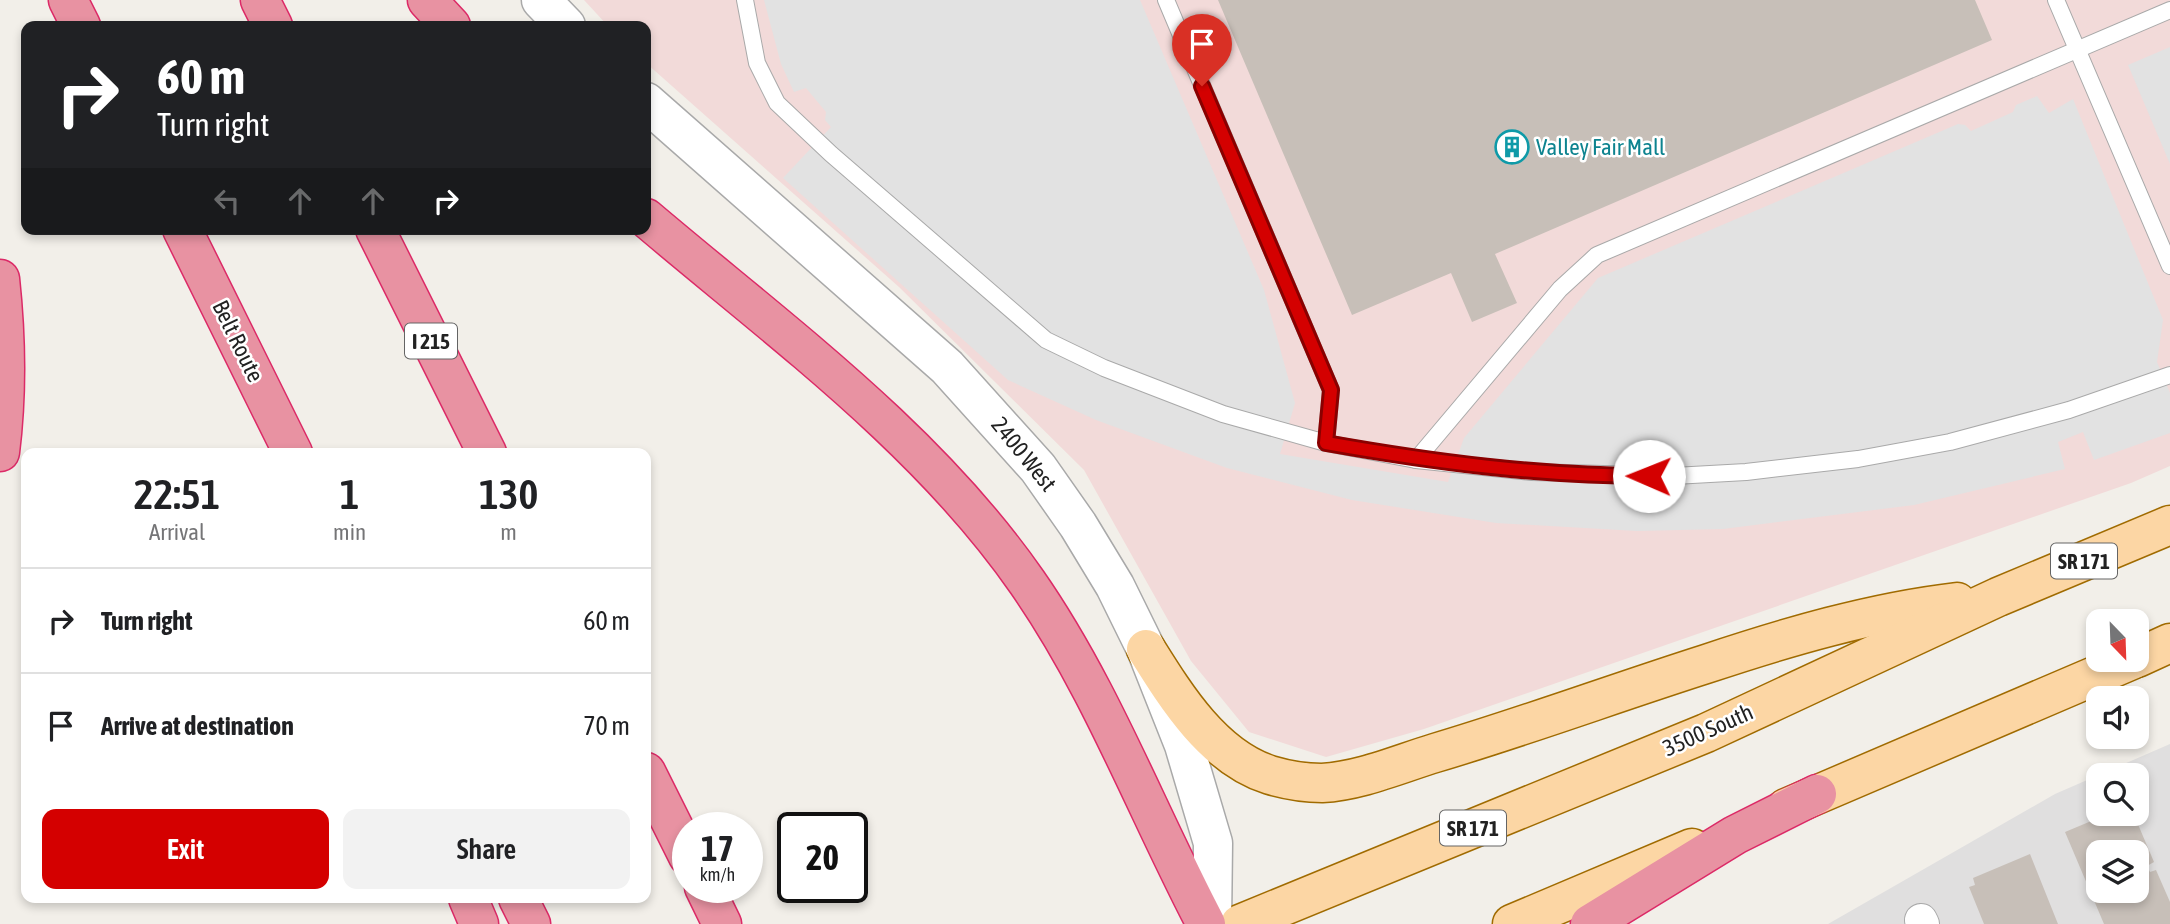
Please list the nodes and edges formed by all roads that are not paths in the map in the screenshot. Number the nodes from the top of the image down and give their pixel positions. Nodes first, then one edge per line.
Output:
1 (68, 0) edge
2 (260, 0) edge
3 (427, 0) edge
4 (541, 0) edge
5 (745, 0) edge
6 (1166, 0) edge
7 (2056, 0) edge
8 (2170, 10) edge
9 (78, 21) edge
10 (270, 21) edge
11 (446, 21) edge
12 (561, 21) edge
13 (2077, 51) junction
14 (651, 106) edge
15 (651, 222) edge
16 (185, 235) edge
17 (378, 235) edge
18 (2170, 266) edge
19 (0, 279) edge
20 (2170, 375) edge
21 (1326, 443) junction
22 (291, 448) edge
23 (484, 448) edge
24 (0, 452) edge
25 (1416, 460) junction
26 (2170, 525) edge
27 (1998, 597) junction
28 (2170, 643) edge
29 (1146, 649) junction
30 (2149, 652) edge
31 (2104, 672) edge
32 (651, 782) edge
33 (1817, 794) junction
34 (672, 824) edge
35 (470, 903) edge
36 (520, 903) edge
37 (712, 903) edge
38 (479, 924) edge
39 (531, 924) edge
40 (722, 924) edge
41 (1206, 924) edge
42 (1212, 924) edge
43 (1240, 924) edge
44 (1512, 924) edge
45 (1590, 924) edge

1 - 9 highway
2 - 10 highway
3 - 11 highway
4 - 12 street
5 - 21 lane
6 - 21 lane
7 - 13 lane
8 - 13 lane
13 - 18 lane
13 - 25 lane
14 - 29 street, 2400 West
15 - 41 highway
16 - 22 highway, Belt Route
17 - 23 highway, I 215
19 - 24 highway
20 - 25 lane
21 - 25 lane
26 - 27 main road, 3500 South / SR 171
27 - 29 main road
27 - 43 main road, 3500 South / SR 171
28 - 30 main road
29 - 42 street, 2400 West
31 - 33 main road
32 - 34 highway
33 - 44 main road
33 - 45 highway
35 - 38 highway
36 - 39 highway
37 - 40 highway

